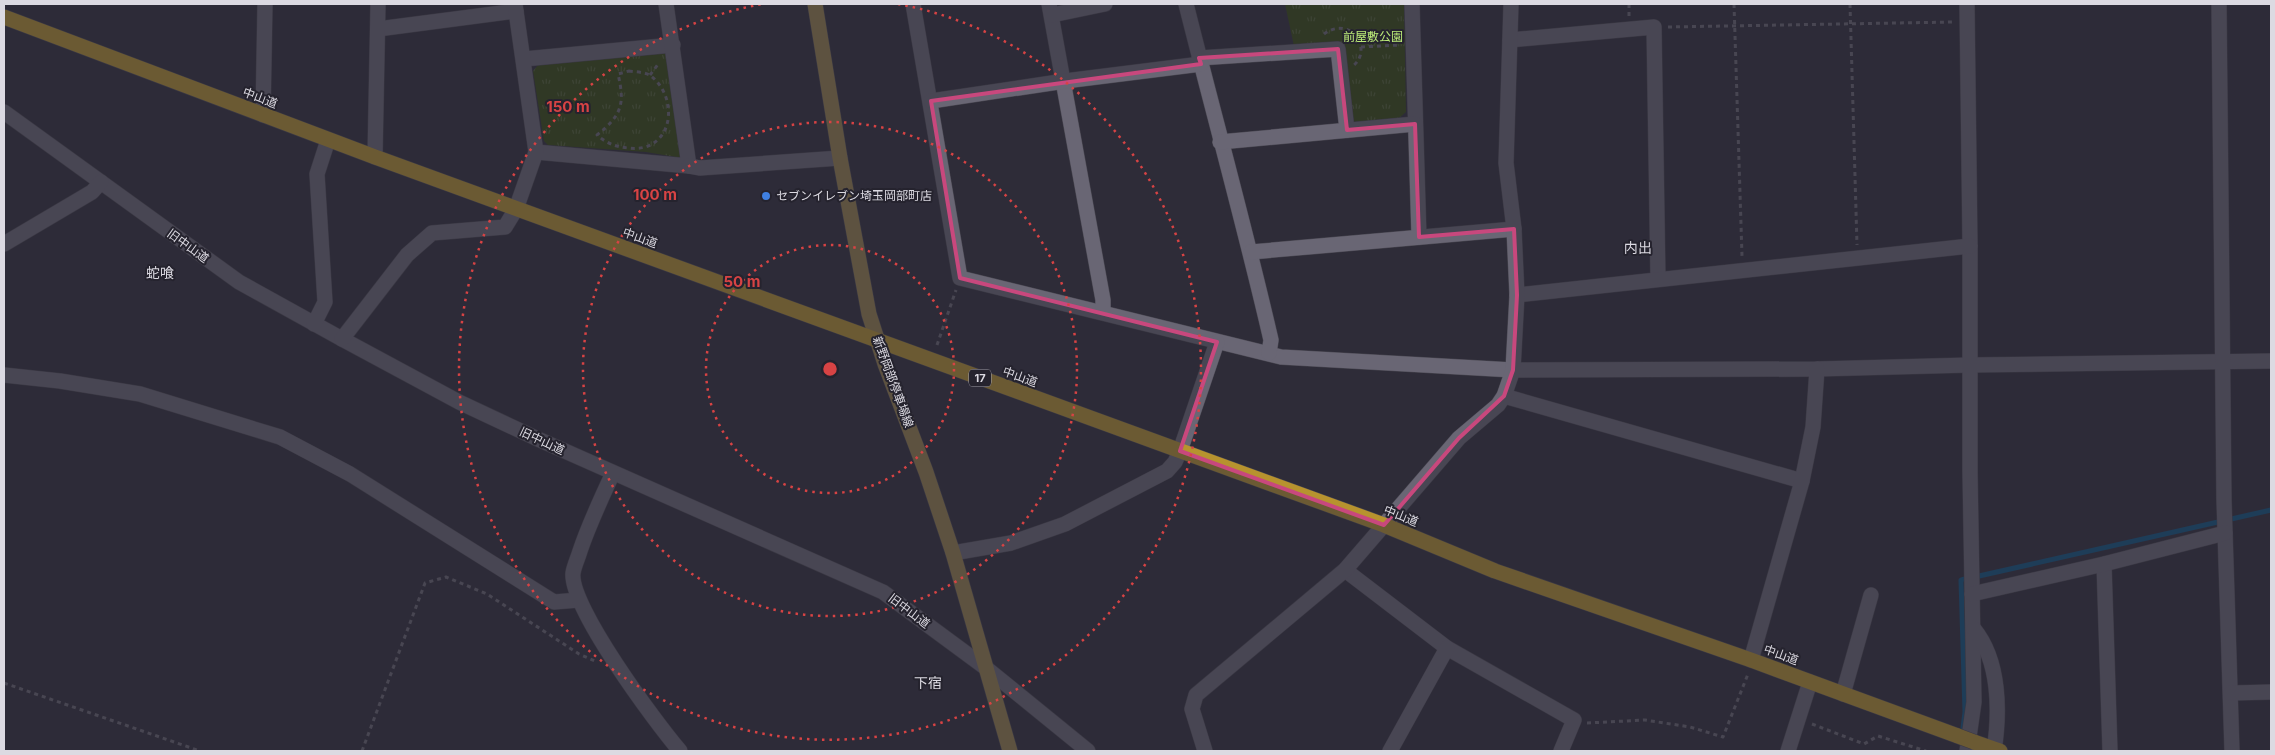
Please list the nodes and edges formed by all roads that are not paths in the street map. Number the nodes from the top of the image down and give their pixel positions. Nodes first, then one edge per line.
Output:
1 (265, 4) edge
2 (378, 4) edge
3 (666, 4) edge
4 (815, 4) edge
5 (913, 4) edge
6 (1106, 4) edge
7 (1186, 4) edge
8 (1412, 4) edge
9 (1511, 4) edge
10 (1967, 4) edge
11 (2219, 4) edge
12 (516, 7) edge
13 (1050, 9) edge
14 (4, 16) edge
15 (378, 30) junction
16 (1510, 40) junction
17 (672, 44) junction
18 (524, 59) junction
19 (1200, 61) junction
20 (1065, 81) junction
21 (931, 101) junction
22 (4, 112) edge
23 (263, 115) junction
24 (1415, 124) junction
25 (1347, 130) junction
26 (328, 140) junction
27 (1220, 142) junction
28 (536, 152) junction
29 (375, 157) junction
30 (840, 158) junction
31 (690, 166) junction
32 (101, 182) junction
33 (516, 209) junction
34 (1514, 229) junction
35 (1419, 237) junction
36 (6, 238) edge
37 (1970, 246) junction
38 (1251, 252) junction
39 (1658, 279) junction
40 (1517, 294) junction
41 (1102, 312) junction
42 (314, 324) junction
43 (342, 339) junction
44 (878, 342) junction
45 (1216, 342) junction
46 (1269, 354) junction
47 (2271, 361) edge
48 (2224, 362) junction
49 (1970, 365) junction
50 (1817, 369) junction
51 (1513, 370) junction
52 (4, 375) edge
53 (1504, 396) junction
54 (1180, 451) junction
55 (612, 474) junction
56 (1802, 481) junction
57 (1384, 525) junction
58 (2225, 533) junction
59 (953, 553) junction
60 (2104, 564) junction
61 (1345, 570) junction
62 (1972, 594) junction
63 (1870, 595) dead end
64 (579, 600) junction
65 (1973, 628) junction
66 (1447, 648) junction
67 (1751, 660) junction
68 (986, 668) junction
69 (1810, 682) junction
70 (2271, 692) edge
71 (2230, 693) junction
72 (1843, 694) junction
73 (1970, 747) edge
74 (680, 751) edge
75 (1010, 751) edge
76 (1088, 751) edge
77 (1205, 751) edge
78 (1390, 751) edge
79 (1561, 751) edge
80 (1788, 751) edge
81 (1996, 751) edge
82 (2110, 751) edge
83 (2232, 751) edge

1 - 23 street
2 - 15 street
3 - 17 street
4 - 30 main road, 新野岡部停車場線
5 - 21 street
6 - 13 street
7 - 19 street
8 - 24 street
9 - 16 street
10 - 37 street
11 - 48 street
12 - 15 street
12 - 18 street
13 - 20 street
14 - 23 highway, 中山道 / 17
15 - 29 street
16 - 34 street
16 - 39 street
17 - 18 street
17 - 31 street
18 - 28 street
19 - 20 street
19 - 25 street
19 - 27 street
20 - 21 street
20 - 41 street
21 - 41 street
22 - 32 street, 旧中山道
23 - 26 highway, 中山道 / 17
24 - 25 street
24 - 35 street
25 - 27 street
26 - 29 highway, 中山道 / 17
26 - 42 street
27 - 38 street
28 - 31 street
28 - 33 street
29 - 33 highway, 中山道 / 17
30 - 31 street
30 - 44 main road, 新野岡部停車場線
32 - 36 street
32 - 42 street, 旧中山道
33 - 43 street
33 - 44 highway, 中山道 / 17
34 - 35 street
34 - 40 street
35 - 38 street
37 - 39 street
37 - 49 street
38 - 46 street
39 - 40 street
40 - 51 street
41 - 45 street
42 - 43 street, 旧中山道
43 - 55 street, 旧中山道
44 - 54 highway, 中山道 / 17
44 - 59 main road, 新野岡部停車場線
45 - 46 street
45 - 54 street
46 - 51 street
47 - 48 street
48 - 49 street
48 - 58 street
49 - 50 street
49 - 62 street
50 - 51 street
50 - 56 street
51 - 53 street
52 - 64 street
53 - 56 street
53 - 57 street
54 - 57 highway, 中山道 / 17
54 - 59 street
55 - 64 street
55 - 68 street, 旧中山道
56 - 67 street
57 - 61 street
57 - 67 highway, 中山道 / 17
58 - 60 street
58 - 71 street
59 - 68 main road, 新野岡部停車場線
60 - 62 street
60 - 82 street
61 - 66 street
61 - 77 street
62 - 65 street
63 - 72 street
64 - 74 street
65 - 73 street
65 - 81 street
66 - 78 street
66 - 79 street
67 - 69 highway, 中山道 / 17
68 - 75 main road, 新野岡部停車場線
68 - 76 street, 旧中山道
69 - 72 highway, 中山道 / 17
69 - 80 street
70 - 71 street
71 - 83 street
72 - 73 highway, 中山道 / 17, bridge
73 - 81 highway, 中山道 / 17

